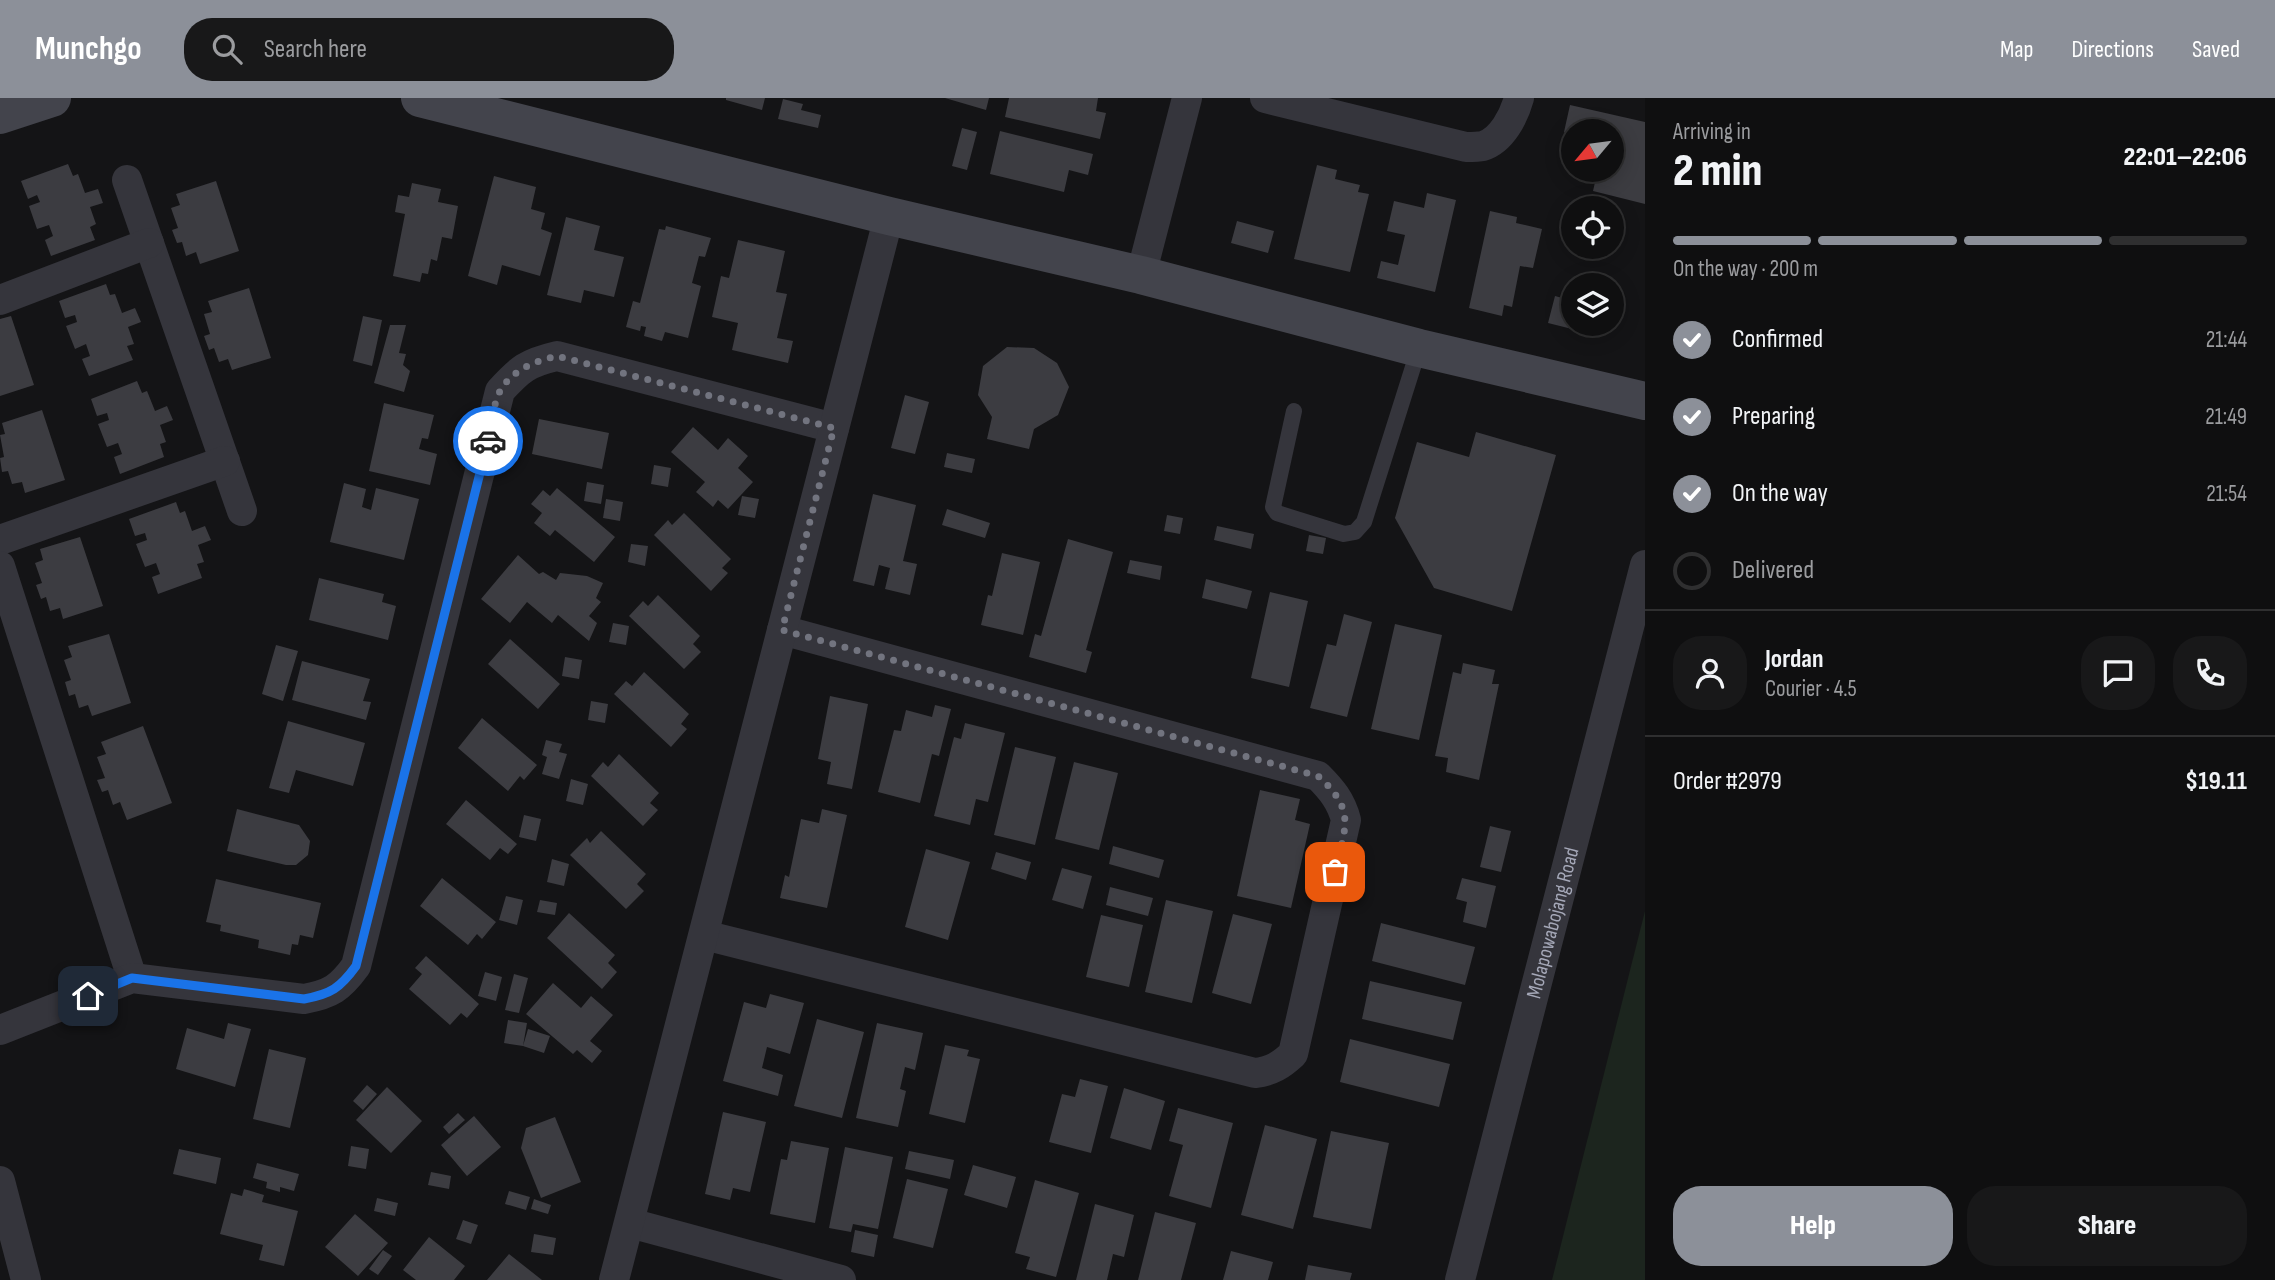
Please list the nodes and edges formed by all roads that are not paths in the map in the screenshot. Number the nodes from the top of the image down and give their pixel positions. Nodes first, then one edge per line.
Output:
1 (52, 98) edge
2 (421, 98) edge
3 (1187, 98) edge
4 (1265, 98) edge
5 (1519, 98) edge
6 (0, 115) edge
7 (127, 180) dead end
8 (889, 216) junction
9 (149, 243) junction
10 (1142, 275) junction
11 (0, 300) edge
12 (1419, 348) junction
13 (1645, 401) edge
14 (1294, 411) dead end
15 (834, 428) junction
16 (225, 461) junction
17 (242, 511) dead end
18 (0, 540) edge
19 (1645, 565) edge
20 (0, 566) edge
21 (782, 630) junction
22 (704, 935) junction
23 (132, 978) junction
24 (0, 1030) edge
25 (0, 1181) edge
26 (630, 1223) junction
27 (26, 1280) edge
28 (614, 1280) edge
29 (841, 1280) edge
30 (1460, 1280) edge

1 - 6 street
2 - 8 street
3 - 10 street
4 - 5 street
7 - 9 street
8 - 10 street
8 - 15 street
9 - 11 street
9 - 16 street
10 - 12 street
12 - 13 street
12 - 14 lane
15 - 21 street
15 - 23 street
16 - 17 street
16 - 18 street
19 - 30 street, Molapowabojang Road
20 - 23 street
21 - 22 street
21 - 22 street
22 - 26 street
23 - 24 street
25 - 27 street
26 - 28 street
26 - 29 street

